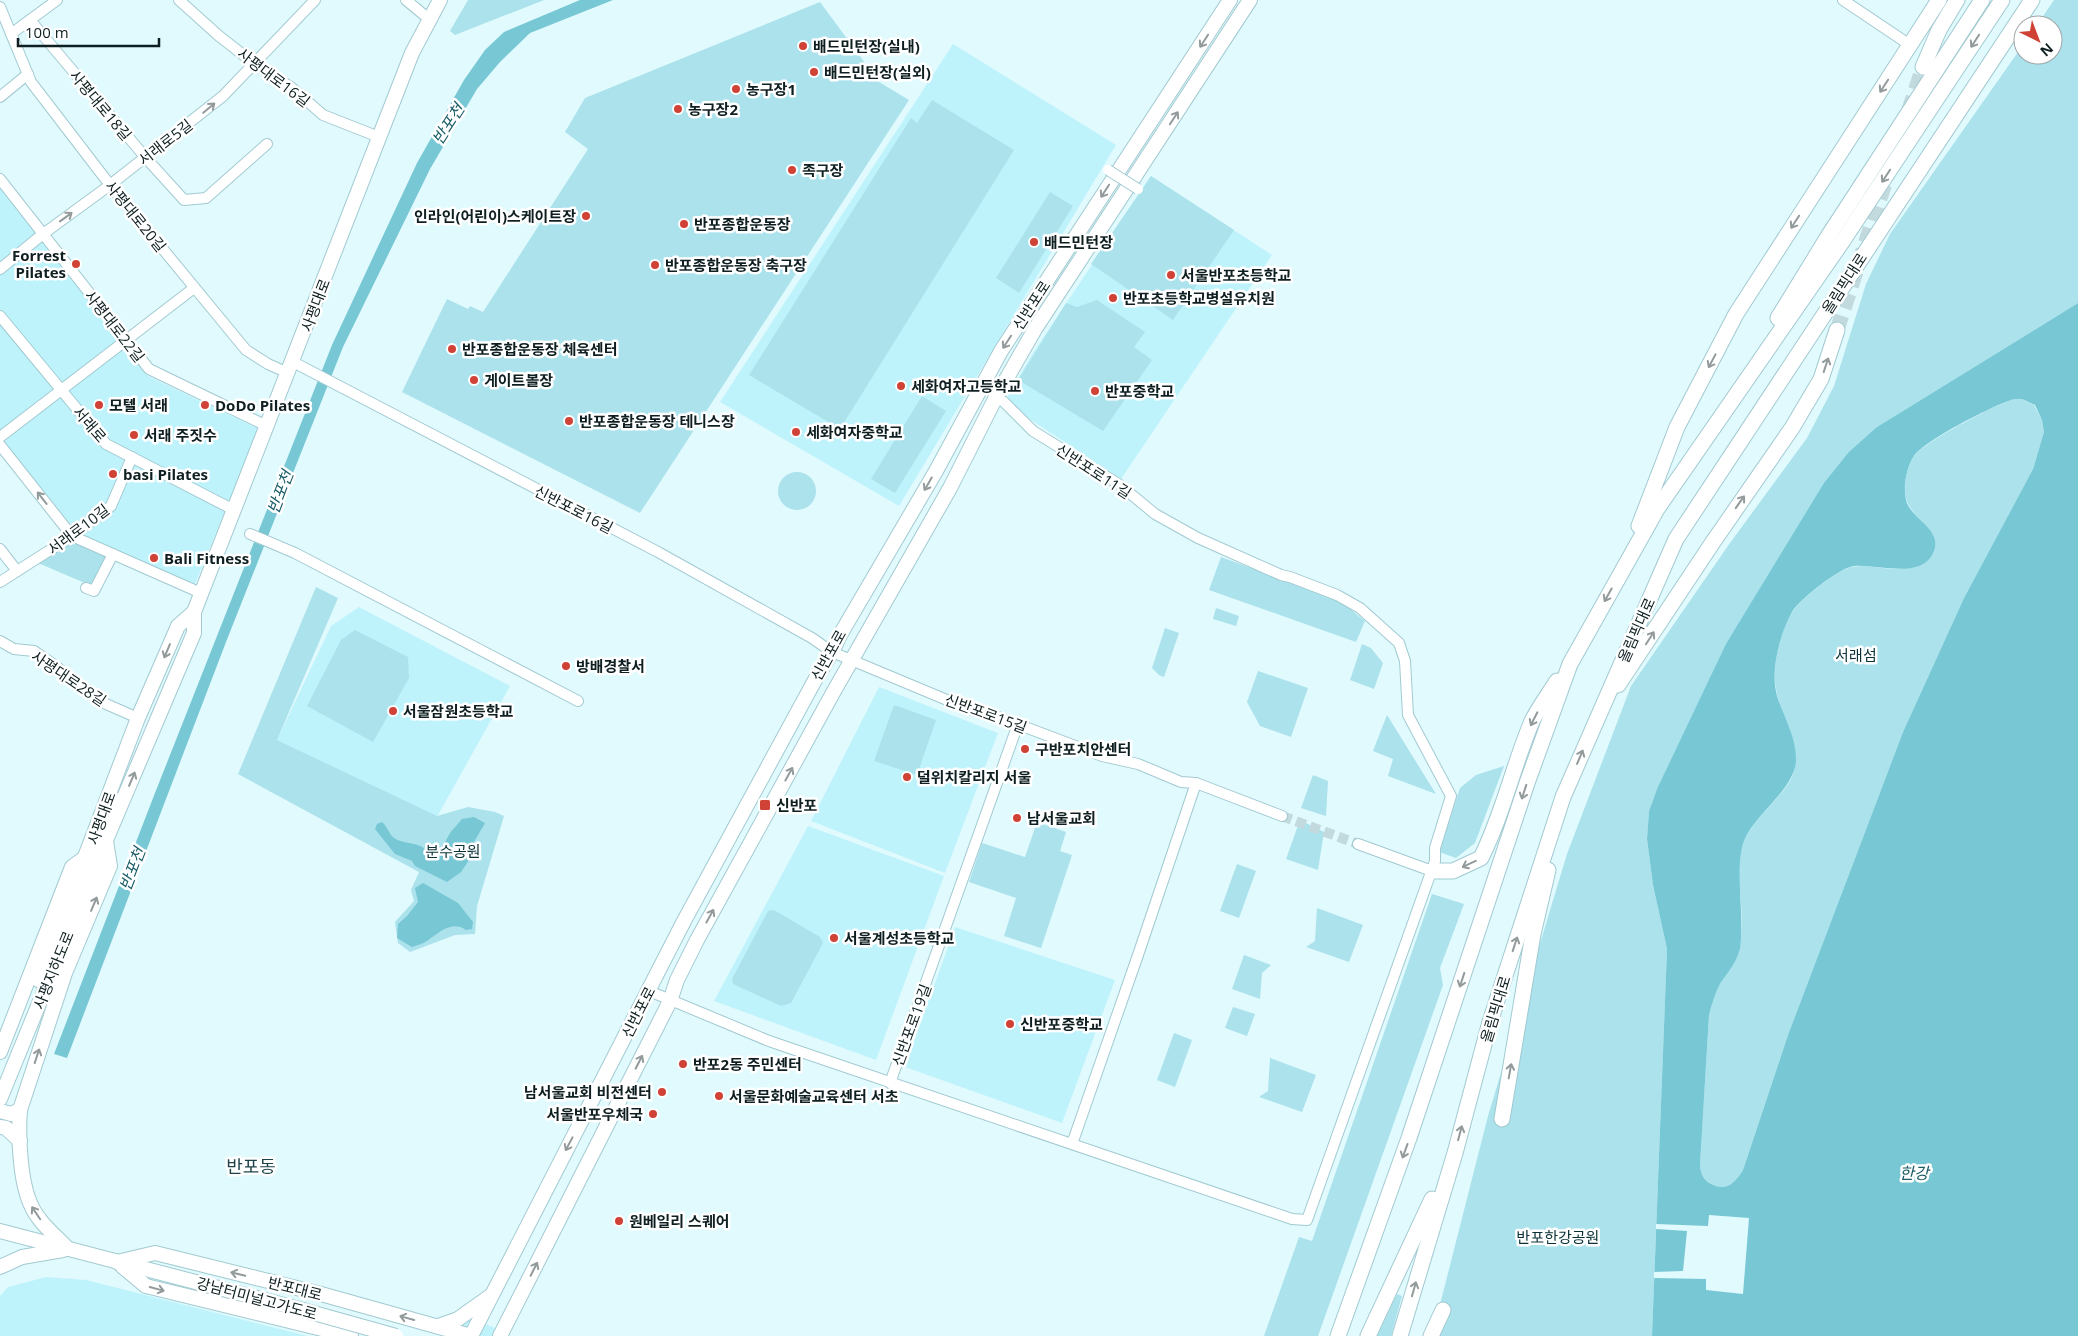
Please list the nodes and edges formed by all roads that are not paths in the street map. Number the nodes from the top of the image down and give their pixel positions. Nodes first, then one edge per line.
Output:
1 (57, 0) edge
2 (179, 0) edge
3 (315, 0) edge
4 (406, 0) edge
5 (440, 0) edge
6 (1230, 0) edge
7 (1250, 0) edge
8 (1843, 0) edge
9 (1939, 0) edge
10 (1957, 0) edge
11 (1982, 0) edge
12 (2002, 0) edge
13 (2032, 0) edge
14 (0, 7) edge
15 (429, 19) junction
16 (30, 20) junction
17 (11, 34) junction
18 (1910, 45) junction
19 (255, 64) junction
20 (1923, 67) tunnel mouth
21 (28, 74) junction
22 (0, 97) edge
23 (379, 137) junction
24 (267, 144) dead end
25 (145, 158) junction
26 (1108, 170) dead end
27 (0, 179) edge
28 (110, 185) junction
29 (1138, 189) dead end
30 (43, 234) junction
31 (0, 268) edge
32 (194, 288) junction
33 (0, 316) edge
34 (1837, 330) tunnel mouth
35 (126, 340) junction
36 (291, 367) junction
37 (61, 390) junction
38 (996, 397) junction
39 (267, 426) junction
40 (0, 437) edge
41 (0, 445) edge
42 (132, 457) junction
43 (1688, 464) junction
44 (234, 510) junction
45 (250, 534) dead end
46 (72, 536) junction
47 (0, 549) edge
48 (113, 554) junction
49 (17, 571) junction
50 (1622, 572) junction
51 (0, 582) edge
52 (86, 588) dead end
53 (201, 593) junction
54 (194, 612) junction
55 (0, 641) edge
56 (832, 652) junction
57 (853, 660) junction
58 (1570, 664) junction
59 (578, 701) dead end
60 (1602, 706) junction
61 (138, 718) junction
62 (1018, 724) junction
63 (1196, 783) junction
64 (1568, 785) junction
65 (1282, 816) tunnel mouth
66 (106, 840) junction
67 (1358, 844) tunnel mouth
68 (87, 857) junction
69 (1432, 871) junction
70 (648, 992) junction
71 (670, 1001) junction
72 (0, 1052) edge
73 (0, 1078) edge
74 (890, 1083) junction
75 (0, 1099) edge
76 (20, 1110) junction
77 (0, 1111) edge
78 (1502, 1119) dead end
79 (0, 1127) edge
80 (20, 1141) junction
81 (1072, 1144) junction
82 (1454, 1153) junction
83 (0, 1231) edge
84 (68, 1249) junction
85 (117, 1262) junction
86 (0, 1267) edge
87 (493, 1294) junction
88 (370, 1308) junction
89 (1443, 1310) dead end
90 (512, 1313) junction
91 (438, 1326) junction
92 (351, 1336) edge
93 (375, 1336) edge
94 (396, 1336) edge
95 (471, 1336) edge
96 (500, 1336) edge
97 (514, 1336) edge
98 (1338, 1336) edge
99 (1368, 1336) edge
100 (1400, 1336) edge
101 (1431, 1336) edge

1 - 16 street
2 - 19 street, 사평대로16길
3 - 19 street, 서래로5길
4 - 15 street
5 - 15 main road, 사평대로
6 -> 56 main road, 신반포로
38 -> 7 main road, 신반포로
8 - 18 street
9 - 18 highway
10 - 20 highway
11 - 43 highway, 올림픽대로
12 -> 43 highway, 올림픽대로
13 - 60 highway, 올림픽대로
14 - 17 street, 사평대로20길
15 - 23 main road, 사평대로
16 - 17 street
16 - 25 street, 사평대로18길
17 - 21 street, 사평대로20길
18 -> 50 highway
19 - 23 street, 사평대로16길
25 -> 19 street, 서래로5길
21 - 22 street
21 - 28 street, 사평대로20길
23 - 36 main road, 사평대로
24 - 25 street, 사평대로18길
25 - 28 street, 서래로5길
26 - 29 street, bridge
27 - 30 street, 사평대로22길
30 -> 28 street, 서래로5길
28 - 32 street, 사평대로20길
30 - 31 street, 서래로5길
30 - 35 street, 사평대로22길
32 - 35 street
32 - 36 street, 사평대로20길
33 - 37 street, 서래로
60 -> 34 highway
35 - 37 street
35 - 39 street, 사평대로22길
36 - 39 main road, 사평대로
36 - 56 street, 신반포로16길
37 - 40 street
37 - 42 street, 서래로
38 - 57 main road, 신반포로
38 - 69 street, 신반포로11길
39 - 44 main road, 사평대로
46 -> 41 street
42 - 44 street, 서래로
42 - 46 street, 서래로10길
43 - 50 highway, 올림픽대로
44 - 53 main road, 사평대로
45 - 59 street
46 - 48 street
46 - 49 street, 서래로10길
47 - 49 street
48 - 52 street
48 - 53 street
49 - 51 street, 서래로10길
50 -> 58 highway, 올림픽대로
53 - 54 main road, 사평대로
54 -> 61 main road, 사평대로
66 -> 54 main road, 사평대로
55 - 61 street, 사평대로28길
56 - 57 street, 신반포로16길
56 - 70 main road, 신반포로
57 - 62 street, 신반포로15길
71 -> 57 main road, 신반포로
58 -> 69 highway
58 -> 98 highway, 올림픽대로
64 -> 60 highway, 올림픽대로
61 - 68 main road, 사평대로
62 - 63 street, 신반포로15길
62 - 74 street, 신반포로19길
63 - 65 street, 신반포로15길
63 - 81 street
78 -> 64 highway
82 -> 64 highway, 올림픽대로
66 - 75 main road, 사평지하도로
76 -> 66 main road
67 - 69 street
68 - 72 main road, 사평대로
68 - 73 main road, 사평지하도로
69 - 81 street, 신반포로11길
70 - 71 street, 신반포로19길
70 -> 87 main road, 신반포로
71 - 74 street, 신반포로19길
90 -> 71 main road, 신반포로
74 - 81 street
76 - 77 main road
76 - 80 main road
79 - 80 main road
84 -> 80 main road
82 - 99 highway
100 -> 82 highway, 올림픽대로
83 - 84 main road, 반포대로
84 - 85 main road, 반포대로
84 - 86 main road
88 -> 85 main road, 반포대로
85 -> 92 main road, 반포대로
85 - 94 main road, 강남터미널고가도로, bridge
87 - 91 main road
87 - 95 main road, 신반포로
91 -> 88 main road, 반포대로
88 - 93 main road
89 - 101 highway
90 - 96 main road, 신반포로
90 - 97 main road
91 - 95 main road, 반포대로

